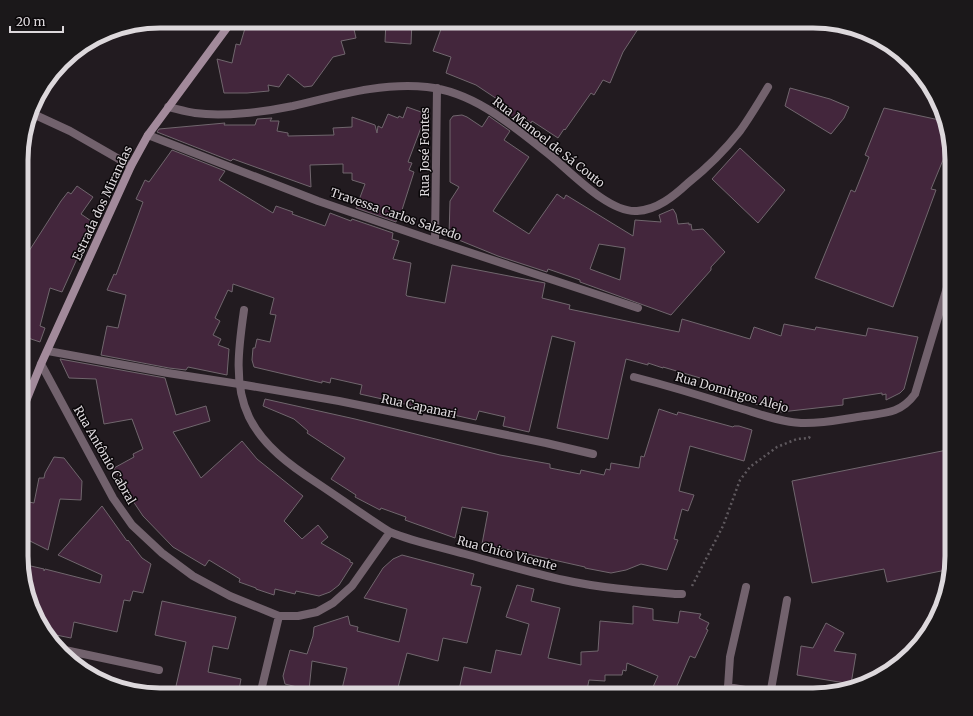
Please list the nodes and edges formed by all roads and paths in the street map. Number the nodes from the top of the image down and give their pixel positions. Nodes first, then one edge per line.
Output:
1 (227, 28) edge
2 (768, 87) dead end
3 (436, 88) junction
4 (168, 107) junction
5 (36, 115) edge
6 (148, 136) junction
7 (131, 166) junction
8 (435, 241) junction
9 (945, 294) edge
10 (638, 308) dead end
11 (244, 310) dead end
12 (48, 351) junction
13 (41, 364) junction
14 (634, 377) dead end
15 (239, 384) junction
16 (28, 396) edge
17 (816, 423) junction
18 (593, 454) dead end
19 (390, 532) junction
20 (746, 587) dead end
21 (682, 594) joint
22 (787, 600) dead end
23 (279, 616) junction
24 (69, 651) edge
25 (159, 670) dead end
26 (263, 688) edge
27 (727, 688) edge
28 (771, 688) edge

1 - 4 street, Estrada dos Mirandas
2 - 3 street, Rua Manoel de Sá Couto
3 - 4 street, Rua Manoel de Sá Couto
3 - 8 street, Rua José Fontes
4 - 6 street, Estrada dos Mirandas
5 - 7 street
6 - 7 street, Estrada dos Mirandas
6 - 8 street, Travessa Carlos Salzedo
7 - 12 street, Estrada dos Mirandas
8 - 10 street, Travessa Carlos Salzedo
9 - 17 street, Rua Domingos Alejo
11 - 15 street, Rua Chico Vicente
12 - 13 street, Estrada dos Mirandas
12 - 15 street, Rua Capanari
13 - 16 street, Estrada dos Mirandas
13 - 23 street, Rua Antônio Cabral
14 - 17 street, Rua Domingos Alejo
15 - 18 street, Rua Capanari
15 - 19 street, Rua Chico Vicente
17 - 21 path
19 - 21 street, Rua Chico Vicente
19 - 23 street, Rua Antônio Cabral
20 - 27 street
22 - 28 street
23 - 26 street
24 - 25 street

